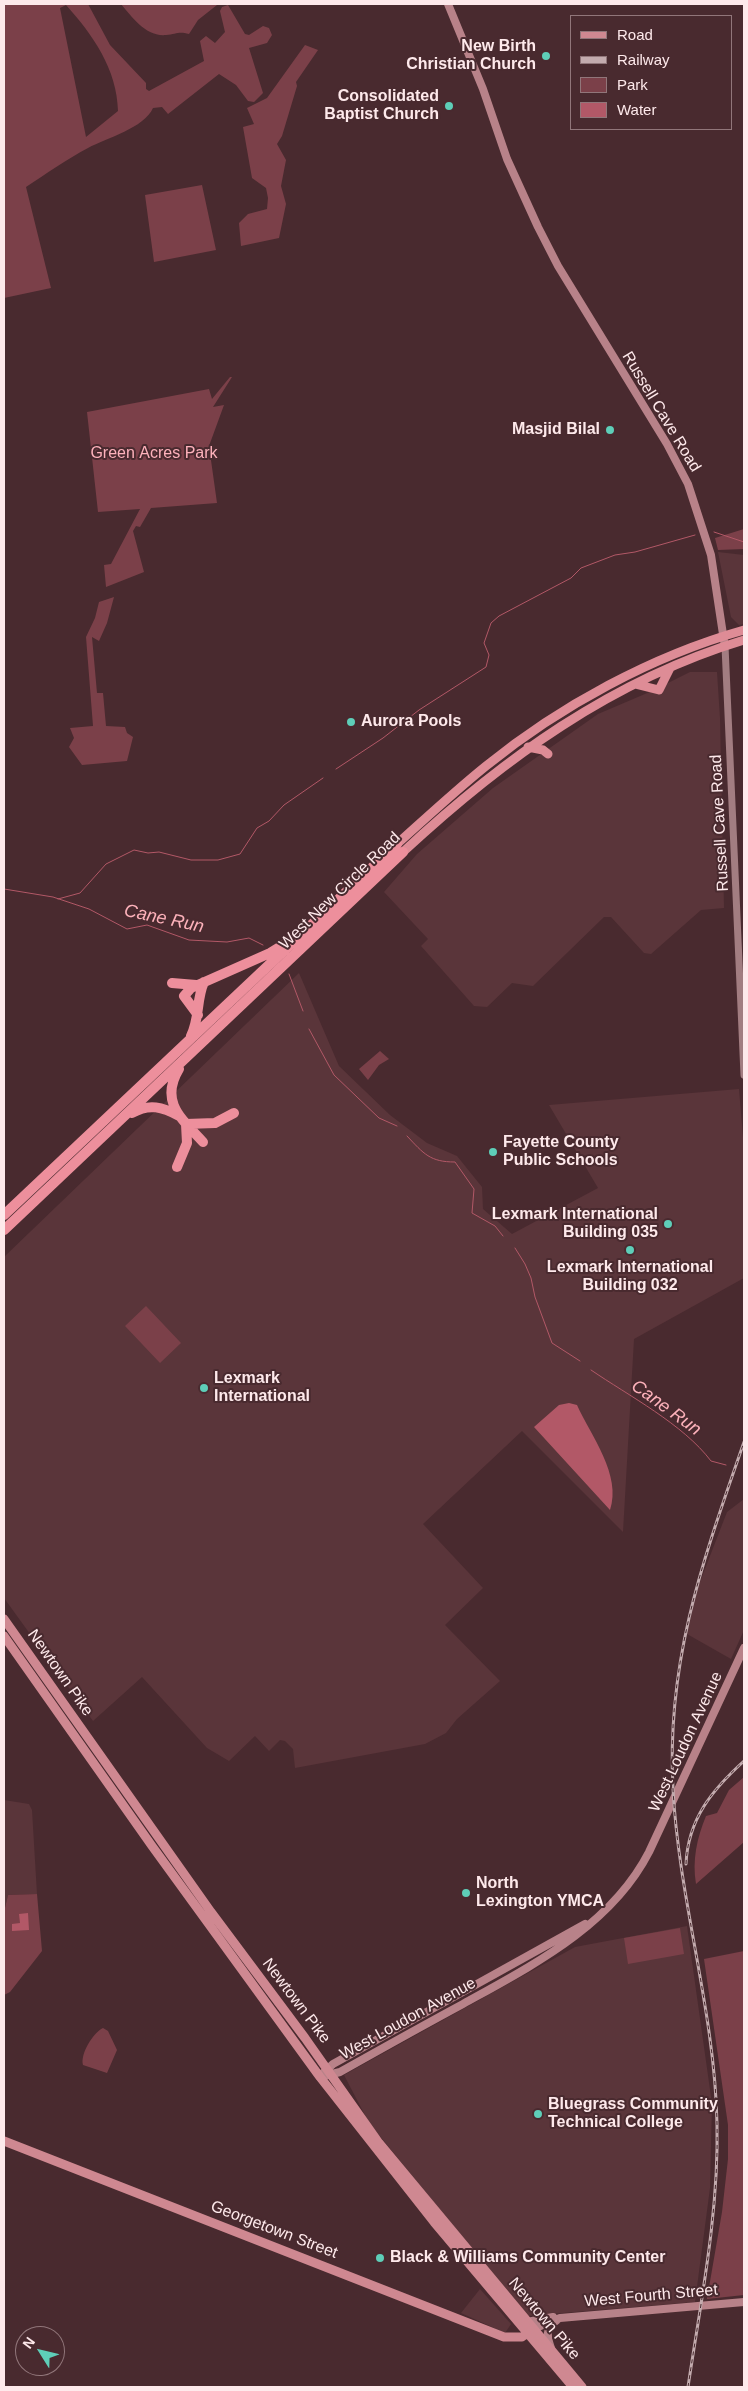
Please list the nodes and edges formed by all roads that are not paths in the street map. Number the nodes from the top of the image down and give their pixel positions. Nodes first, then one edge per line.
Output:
1 (448, 4) edge
2 (744, 630) edge
3 (724, 636) junction
4 (744, 640) edge
5 (725, 646) junction
6 (670, 668) junction
7 (635, 684) junction
8 (547, 734) junction
9 (528, 747) junction
10 (400, 848) junction
11 (303, 932) junction
12 (172, 983) dead end
13 (200, 983) junction
14 (198, 1015) junction
15 (189, 1041) junction
16 (185, 1059) junction
17 (744, 1075) edge
18 (172, 1097) junction
19 (161, 1107) junction
20 (234, 1113) dead end
21 (120, 1120) junction
22 (183, 1120) junction
23 (203, 1142) dead end
24 (177, 1166) dead end
25 (4, 1215) edge
26 (4, 1230) edge
27 (4, 1619) edge
28 (4, 1636) edge
29 (744, 1648) edge
30 (109, 1767) junction
31 (101, 1773) junction
32 (140, 1811) junction
33 (131, 1816) junction
34 (597, 1917) junction
35 (329, 2072) junction
36 (320, 2076) junction
37 (4, 2141) edge
38 (744, 2302) edge
39 (560, 2318) junction
40 (529, 2328) junction
41 (553, 2352) junction
42 (573, 2387) edge
43 (582, 2387) edge

1 - 3 main road, Russell Cave Road
2 - 3 highway, West New Circle Road
3 - 5 main road, Russell Cave Road
3 - 10 highway, West New Circle Road
4 - 5 highway, West New Circle Road
5 - 6 highway, West New Circle Road
5 - 17 street, Russell Cave Road
6 - 7 highway, West New Circle Road
6 - 7 highway
7 - 8 highway, West New Circle Road
8 - 9 highway, West New Circle Road
8 - 9 highway
9 - 10 highway, West New Circle Road
10 - 11 highway, West New Circle Road
10 - 16 highway, West New Circle Road
11 - 13 highway
11 - 15 highway, West New Circle Road
12 - 13 highway
13 - 14 highway
13 - 14 highway
14 - 15 highway
15 - 25 highway, West New Circle Road
16 - 18 highway
16 - 21 highway, West New Circle Road
18 - 19 highway
18 - 22 highway
19 - 21 highway
19 - 22 highway
20 - 22 highway
21 - 26 highway, West New Circle Road
22 - 23 highway
22 - 24 highway
27 - 30 main road, Newtown Pike
28 - 31 main road, Newtown Pike
29 - 34 main road, West Loudon Avenue
30 - 31 main road
30 - 32 main road, Newtown Pike
31 - 33 main road, Newtown Pike
32 - 33 main road
32 - 35 main road, Newtown Pike
33 - 36 main road, Newtown Pike
34 - 35 main road, West Loudon Avenue
34 - 35 main road, West Loudon Avenue
35 - 36 main road, West Loudon Avenue
35 - 40 main road, Newtown Pike
36 - 40 main road, Newtown Pike
37 - 40 main road, Georgetown Street
38 - 39 main road, West Fourth Street
39 - 40 main road, West Fourth Street
39 - 41 main road
40 - 41 main road, Newtown Pike
40 - 42 main road, Newtown Pike
41 - 43 main road, Newtown Pike

